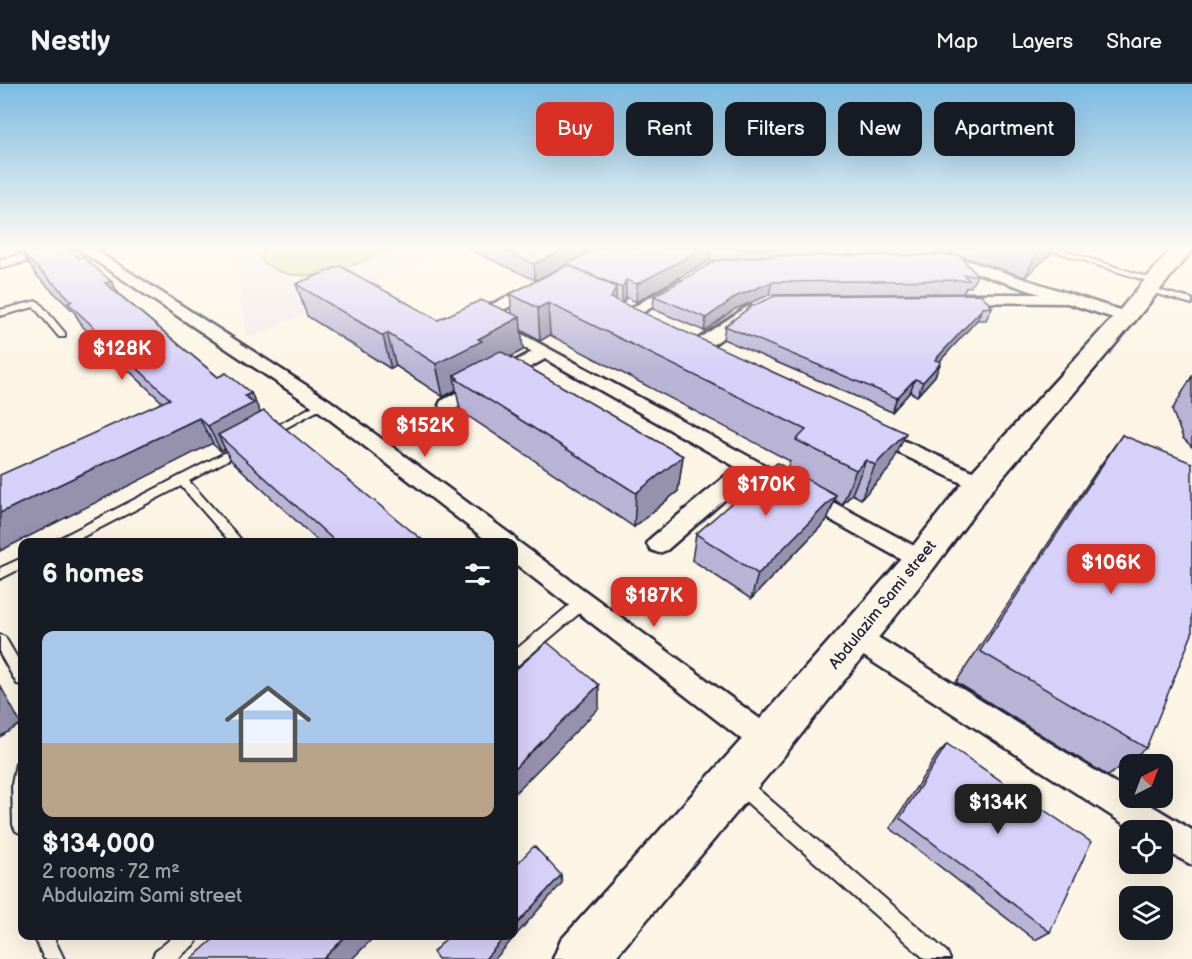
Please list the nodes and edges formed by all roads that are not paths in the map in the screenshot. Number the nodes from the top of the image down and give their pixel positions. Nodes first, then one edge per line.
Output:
1 (146, 289) edge
2 (532, 289) edge
3 (669, 289) edge
4 (1040, 289) edge
5 (1150, 289) edge
6 (1162, 289) edge
7 (1068, 298) junction
8 (944, 300) edge
9 (769, 302) edge
10 (1192, 302) edge
11 (0, 313) edge
12 (478, 316) junction
13 (1126, 317) junction
14 (461, 325) edge
15 (646, 326) edge
16 (62, 335) dead end
17 (675, 340) edge
18 (695, 349) junction
19 (545, 352) junction
20 (716, 359) edge
21 (322, 404) junction
22 (448, 405) dead end
23 (854, 424) edge
24 (751, 466) junction
25 (182, 480) junction
26 (980, 483) junction
27 (70, 538) edge
28 (234, 538) edge
29 (499, 538) edge
30 (659, 544) dead end
31 (518, 553) edge
32 (921, 560) junction
33 (18, 565) edge
34 (0, 574) edge
35 (583, 602) junction
36 (857, 638) junction
37 (0, 640) edge
38 (518, 657) edge
39 (18, 673) edge
40 (768, 742) junction
41 (735, 780) junction
42 (1192, 849) edge
43 (45, 940) edge
44 (184, 940) edge
45 (54, 959) edge
46 (162, 959) edge
47 (580, 959) edge
48 (940, 959) edge

1 - 21 street
2 - 12 street
3 - 15 street
4 - 7 street
5 - 13 street, Abdulazim Sami street
6 - 10 lane
7 - 8 street
7 - 13 street
9 - 18 street
11 - 16 lane
12 - 14 street
12 - 19 street
13 - 26 street, Abdulazim Sami street
17 - 18 street
18 - 20 street
19 - 22 street
19 - 24 street
21 - 25 lane
21 - 29 street
23 - 26 street
24 - 30 street
24 - 32 street
25 - 27 lane
25 - 28 lane
26 - 32 street, Abdulazim Sami street
31 - 35 street
32 - 36 street, Abdulazim Sami street
33 - 34 lane
35 - 38 lane
35 - 40 street
36 - 40 street, Abdulazim Sami street
36 - 42 street
37 - 39 lane
40 - 41 street, Abdulazim Sami street
41 - 47 street, Abdulazim Sami street
41 - 48 lane
43 - 45 lane
44 - 46 lane

